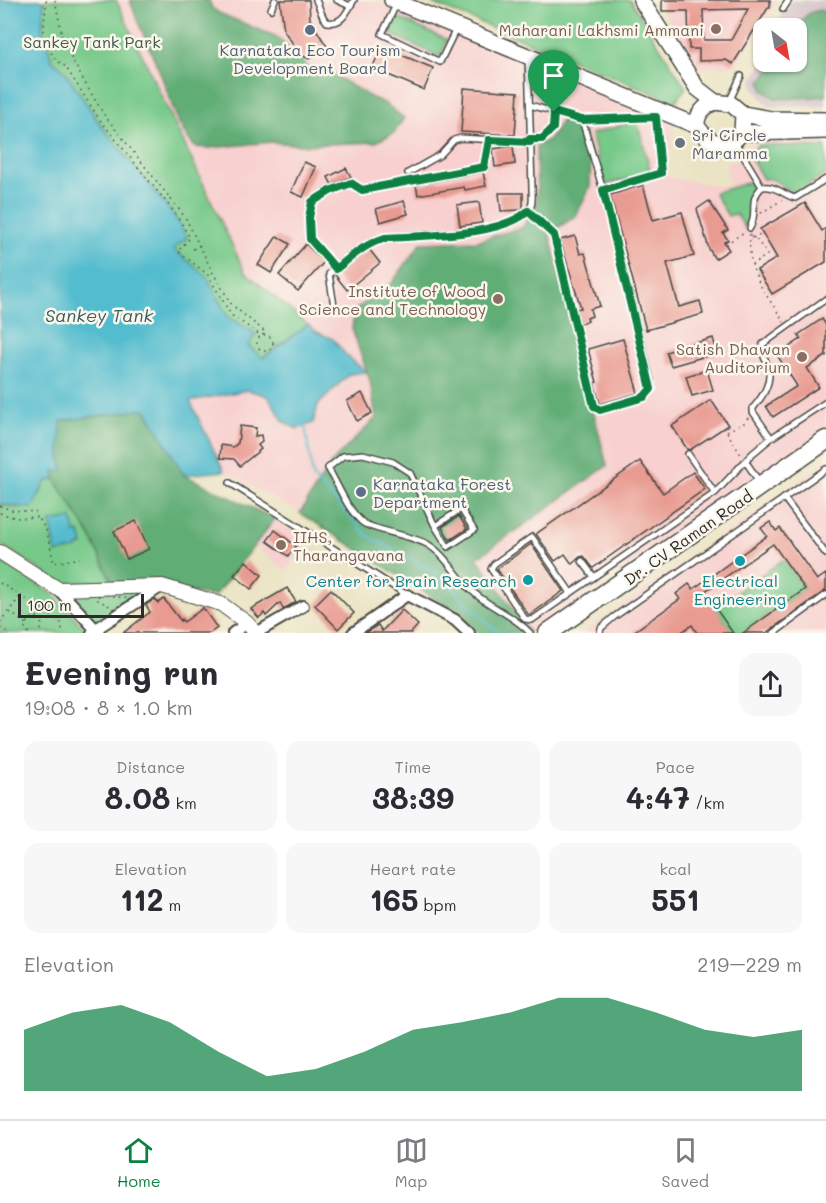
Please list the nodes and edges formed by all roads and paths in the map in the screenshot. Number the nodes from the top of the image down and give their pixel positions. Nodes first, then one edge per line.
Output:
1 (46, 0) edge
2 (55, 0) edge
3 (275, 0) edge
4 (324, 0) edge
5 (338, 0) edge
6 (641, 0) edge
7 (789, 0) edge
8 (316, 1) edge
9 (399, 1) edge
10 (352, 3) edge
11 (271, 9) dead end
12 (783, 9) dead end
13 (457, 27) junction
14 (529, 57) junction
15 (741, 76) dead end
16 (722, 103) junction
17 (530, 105) junction
18 (554, 112) junction
19 (743, 114) junction
20 (663, 116) junction
21 (582, 120) junction
22 (698, 120) junction
23 (826, 120) edge
24 (826, 131) edge
25 (738, 136) junction
26 (489, 140) junction
27 (530, 140) junction
28 (149, 172) junction
29 (408, 173) dead end
30 (145, 175) junction
31 (826, 179) edge
32 (762, 187) junction
33 (603, 190) junction
34 (776, 204) dead end
35 (528, 211) junction
36 (764, 211) dead end
37 (750, 228) junction
38 (762, 233) dead end
39 (750, 237) junction
40 (753, 238) junction
41 (726, 244) dead end
42 (200, 246) junction
43 (193, 249) dead end
44 (751, 266) junction
45 (336, 269) junction
46 (826, 299) edge
47 (232, 305) junction
48 (334, 306) dead end
49 (228, 308) junction
50 (787, 326) junction
51 (265, 335) junction
52 (826, 402) edge
53 (753, 412) junction
54 (724, 427) dead end
55 (726, 431) junction
56 (771, 438) junction
57 (826, 440) edge
58 (826, 449) edge
59 (688, 454) dead end
60 (746, 462) junction
61 (826, 469) edge
62 (230, 483) dead end
63 (762, 486) junction
64 (715, 493) junction
65 (784, 498) junction
66 (0, 506) edge
67 (11, 510) junction
68 (36, 512) dead end
69 (0, 513) edge
70 (9, 516) junction
71 (435, 526) junction
72 (0, 552) edge
73 (826, 554) edge
74 (80, 558) dead end
75 (582, 561) dead end
76 (594, 577) junction
77 (0, 583) edge
78 (162, 586) junction
79 (58, 589) junction
80 (574, 591) junction
81 (407, 595) junction
82 (826, 595) edge
83 (20, 596) junction
84 (130, 599) joint
85 (303, 606) dead end
86 (588, 606) junction
87 (41, 608) junction
88 (10, 612) junction
89 (37, 618) junction
90 (0, 622) edge
91 (26, 624) junction
92 (783, 627) junction
93 (0, 628) edge
94 (253, 630) edge
95 (40, 632) edge
96 (96, 632) edge
97 (9, 633) edge
98 (29, 633) edge
99 (63, 633) edge
100 (233, 633) edge
101 (353, 633) edge
102 (470, 633) edge
103 (530, 633) edge
104 (548, 633) edge
105 (566, 633) edge
106 (600, 633) edge
107 (774, 633) edge
108 (787, 633) edge

1 - 30 path
2 - 28 path
3 - 11 lane
4 - 8 lane
5 - 10 lane
6 - 16 main road
7 - 12 lane
8 - 10 lane
9 - 13 main road
9 - 13 lane
9 - 22 main road
13 - 14 main road
14 - 17 lane
14 - 20 main road
15 - 16 lane
16 - 19 main road
16 - 22 main road
17 - 18 lane
17 - 27 lane
18 - 21 lane
18 - 27 lane
19 - 23 main road
19 - 25 main road
20 - 21 lane
20 - 22 main road
20 - 33 lane
21 - 33 lane
22 - 25 main road
24 - 25 main road
25 - 32 lane
26 - 27 lane
26 - 29 lane
26 - 45 lane
27 - 35 lane
28 - 30 path
28 - 42 path
30 - 49 path
31 - 32 lane
32 - 37 lane
33 - 35 lane
34 - 36 path
35 - 45 lane
37 - 39 path
37 - 41 path
38 - 40 path
39 - 40 path
39 - 44 path
40 - 44 path
42 - 43 path
42 - 47 path
44 - 50 path
45 - 48 lane
46 - 50 lane
47 - 49 path
47 - 51 path
49 - 51 path
50 - 53 lane
51 - 51 path
52 - 56 lane
53 - 55 path
53 - 56 lane
54 - 55 path
55 - 60 path
56 - 60 lane
57 - 63 highway, Dr. CV Raman Road
58 - 105 highway, Dr. CV Raman Road
59 - 64 lane
60 - 63 lane
60 - 64 lane
61 - 65 lane
62 - 81 lane
63 - 86 highway, Dr. CV Raman Road
64 - 76 lane
65 - 73 lane
65 - 106 lane
66 - 67 path
67 - 68 path
67 - 70 path
69 - 70 path
70 - 74 path
71 - 71 lane
71 - 103 lane
72 - 79 street
75 - 76 lane
76 - 80 lane
77 - 83 path
78 - 79 street
78 - 94 street
78 - 96 street
79 - 96 street
80 - 80 lane
80 - 86 lane
81 - 101 street
81 - 102 street
82 - 92 lane
83 - 87 path
83 - 88 path
84 - 84 path
85 - 94 street
86 - 104 highway, Dr. CV Raman Road
87 - 89 path
87 - 99 path
88 - 90 path
88 - 91 path
89 - 91 path
89 - 95 path
91 - 98 path
92 - 107 lane
92 - 108 lane
93 - 97 path
94 - 100 street

